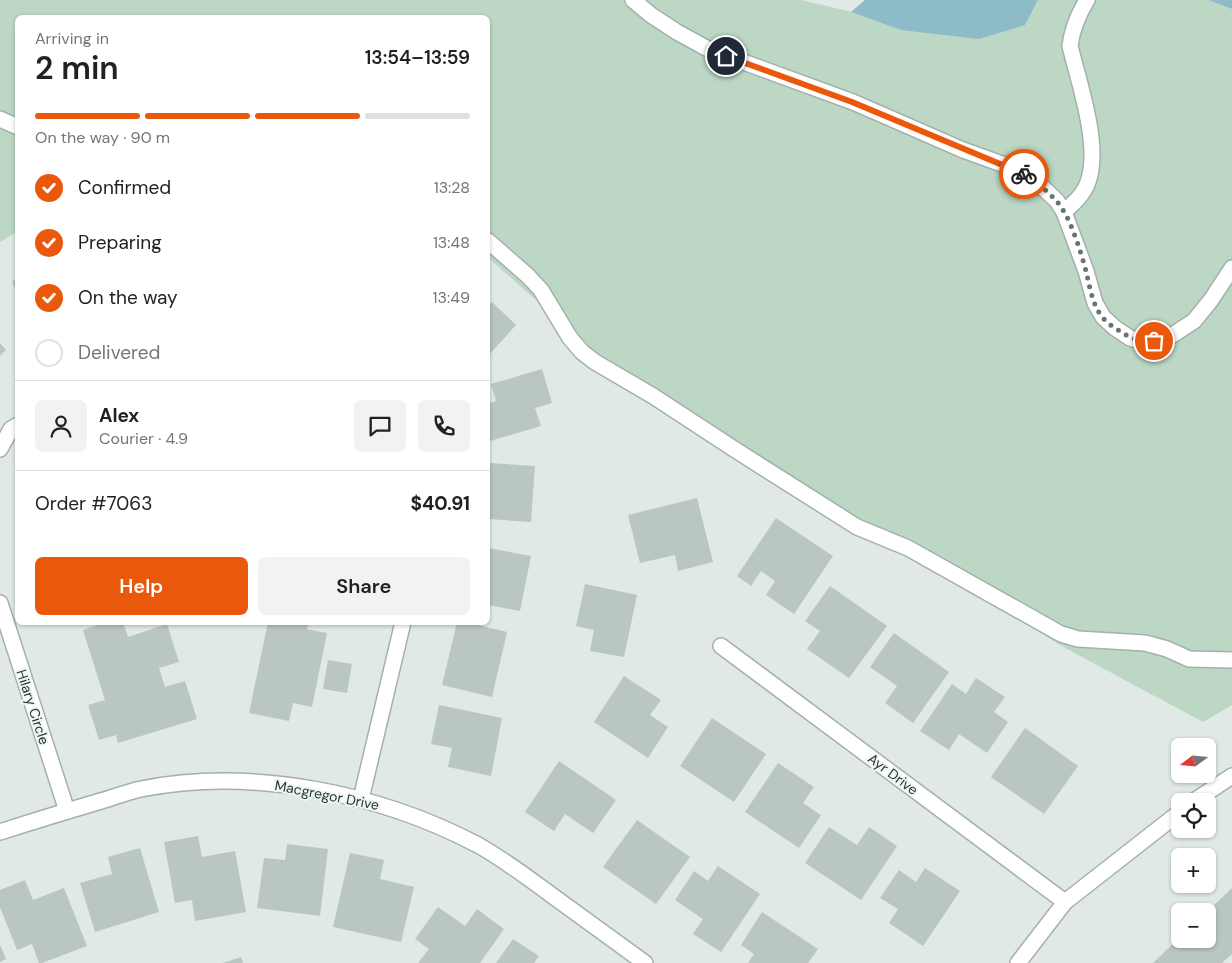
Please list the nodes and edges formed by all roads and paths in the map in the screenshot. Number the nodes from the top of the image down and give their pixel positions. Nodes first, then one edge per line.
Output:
1 (633, 0) edge
2 (1087, 0) edge
3 (0, 119) edge
4 (15, 126) edge
5 (1064, 212) junction
6 (490, 243) edge
7 (1232, 268) edge
8 (15, 427) edge
9 (0, 449) edge
10 (0, 603) edge
11 (402, 625) edge
12 (721, 646) dead end
13 (1232, 660) edge
14 (1230, 782) edge
15 (1209, 793) edge
16 (361, 799) junction
17 (67, 811) junction
18 (1171, 819) edge
19 (0, 832) edge
20 (1065, 902) junction
21 (645, 963) edge
22 (1018, 963) edge

1 - 5 street
2 - 5 street
3 - 4 street
5 - 7 street
6 - 13 street
8 - 9 street
10 - 17 street, Hilary Circle
11 - 16 street
12 - 20 street, Ayr Drive
14 - 15 street
16 - 17 street, Macgregor Drive
16 - 21 street, Macgregor Drive
17 - 19 street, Macgregor Drive
18 - 20 street
20 - 22 street

